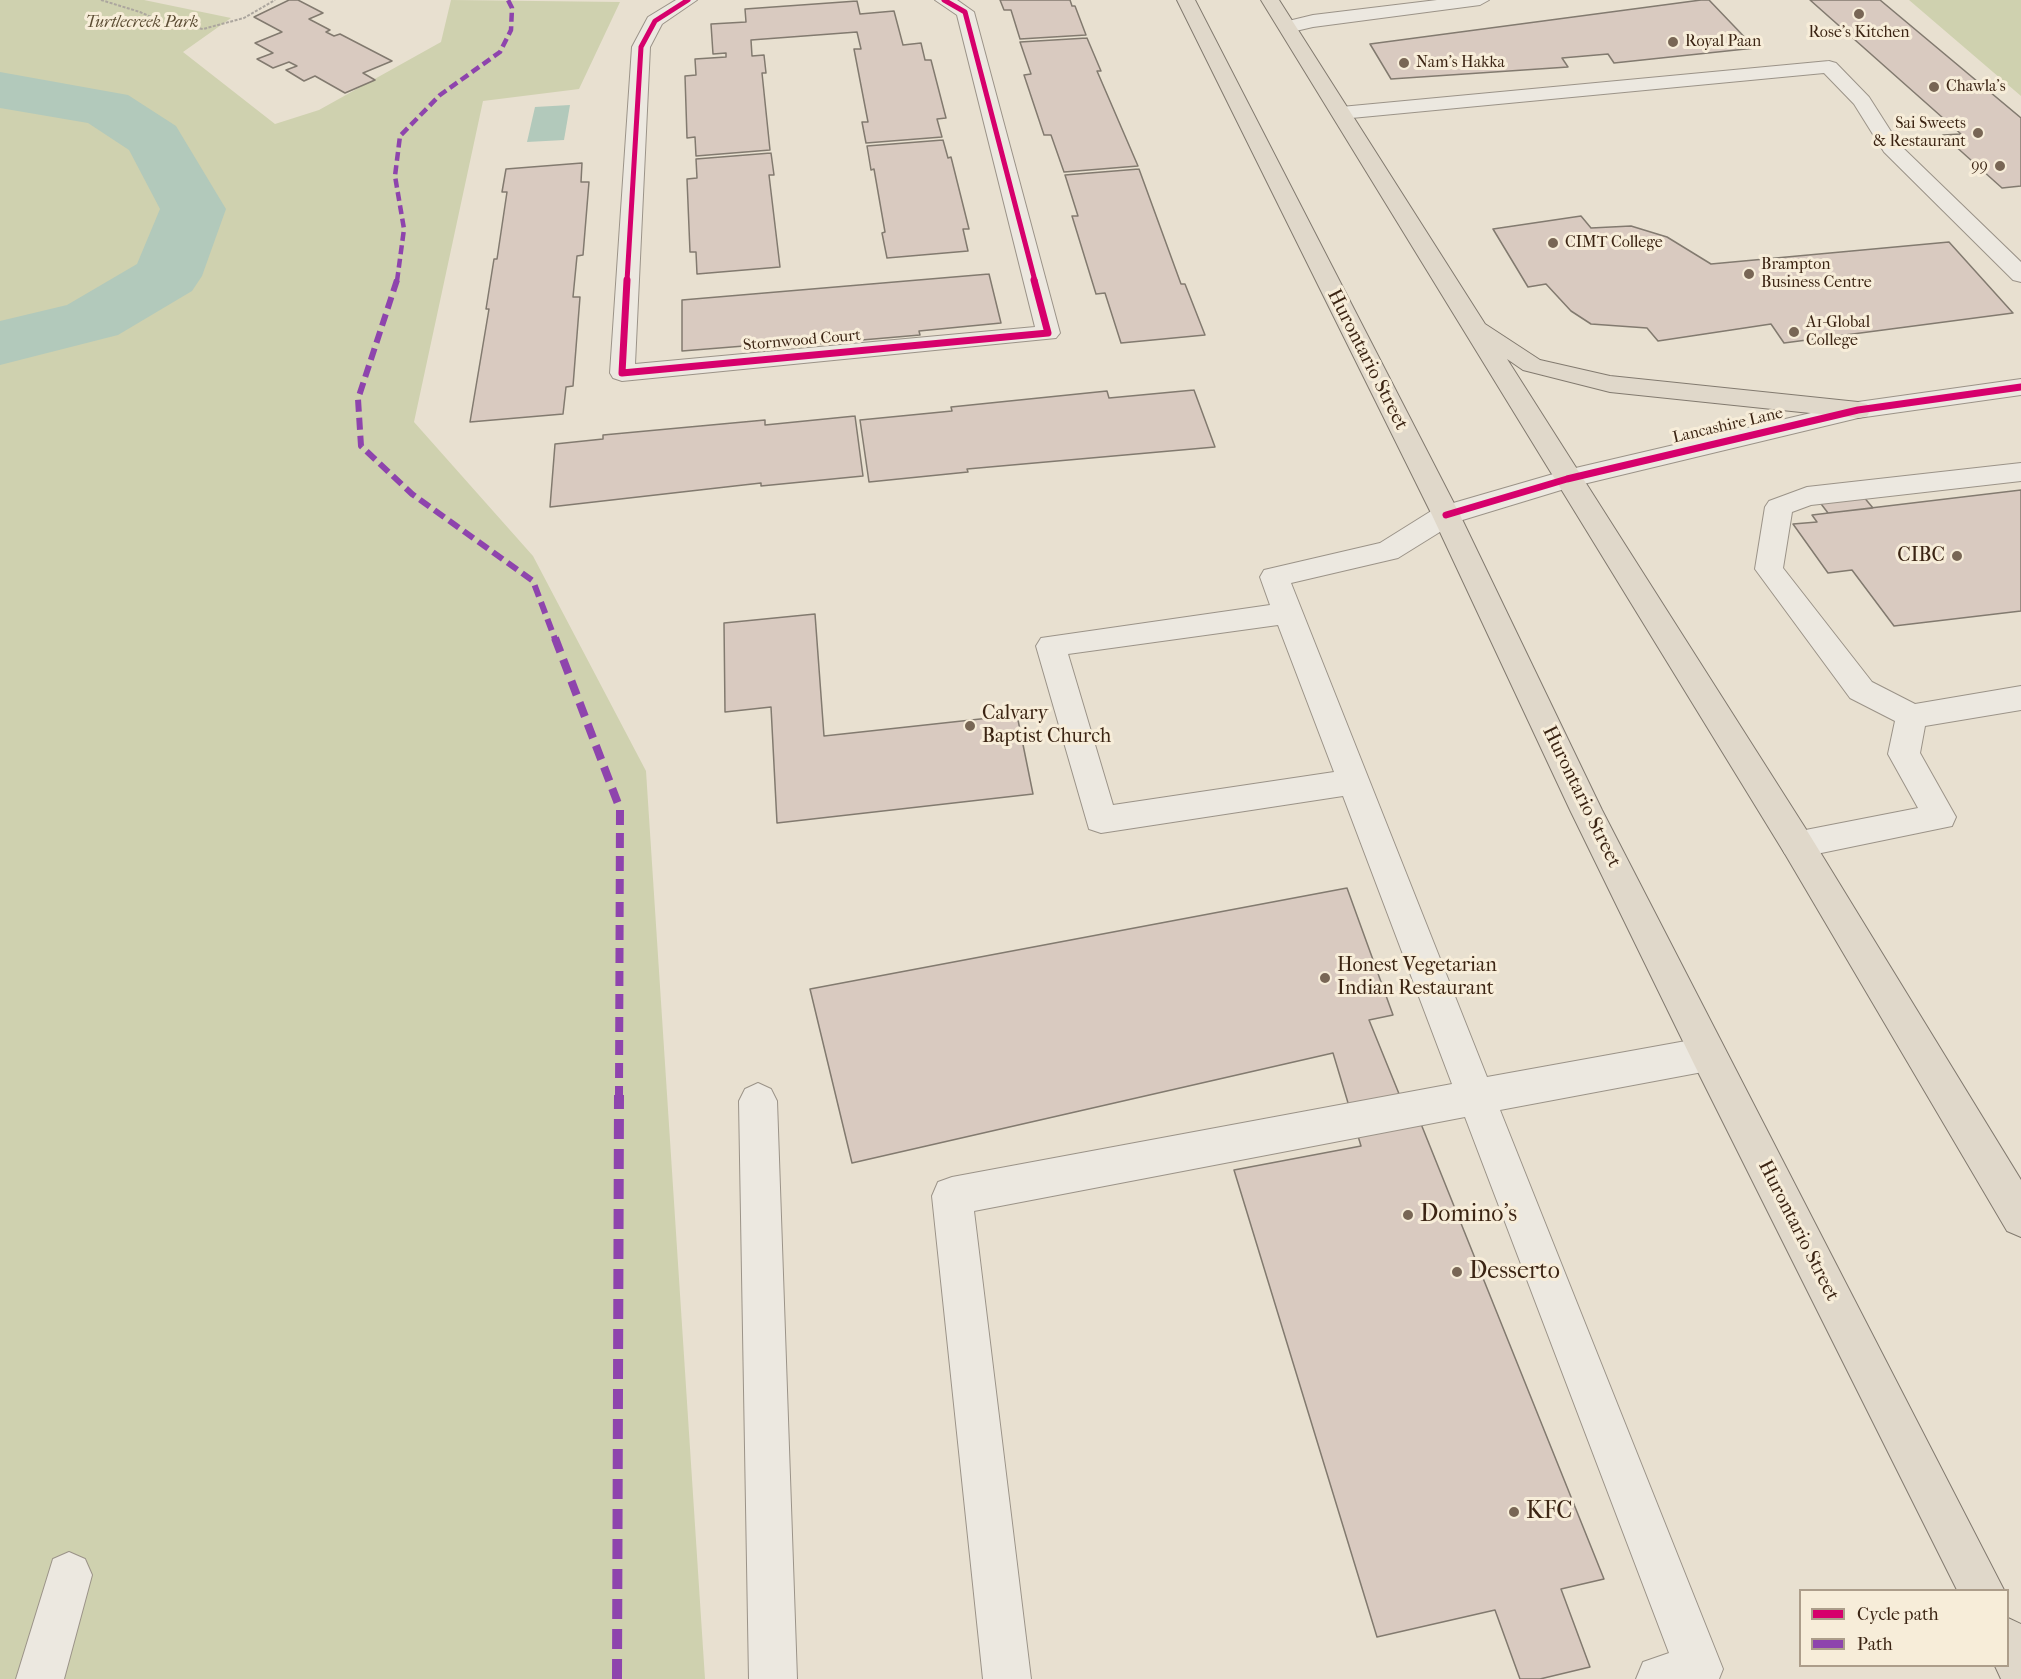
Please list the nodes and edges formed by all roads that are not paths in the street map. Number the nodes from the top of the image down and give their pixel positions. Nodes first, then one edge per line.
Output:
1 (688, 0) edge
2 (944, 0) edge
3 (1186, 0) edge
4 (1270, 0) edge
5 (1480, 0) edge
6 (963, 6) edge
7 (1287, 27) junction
8 (1341, 113) junction
9 (2021, 275) edge
10 (1473, 324) junction
11 (2021, 387) edge
12 (1858, 410) junction
13 (2021, 472) edge
14 (1568, 479) junction
15 (1446, 515) junction
16 (1288, 613) junction
17 (2021, 698) edge
18 (1912, 716) junction
19 (1353, 782) junction
20 (1797, 844) junction
21 (1708, 1054) junction
22 (1476, 1097) junction
23 (758, 1101) dead end
24 (2021, 1217) edge
25 (69, 1575) dead end
26 (1980, 1589) edge
27 (2009, 1646) edge
28 (2021, 1668) edge
29 (40, 1679) edge
30 (773, 1679) edge
31 (1007, 1679) edge
32 (1660, 1679) edge

1 - 6 street, Stornwood Court
2 - 6 street, Stornwood Court
3 - 15 main road, Hurontario Street
4 - 7 main road
5 - 7 street
7 - 8 main road
8 - 9 street
8 - 10 main road
10 - 12 main road
10 - 14 main road
11 - 12 street, Lancashire Lane
12 - 14 street, Lancashire Lane
13 - 18 street
14 - 15 street, Lancashire Lane
14 - 20 main road
15 - 16 street, Lancashire Lane
15 - 21 main road, Hurontario Street
16 - 19 street
16 - 19 street
17 - 18 street
18 - 20 street
19 - 22 street
20 - 24 main road
21 - 22 street
21 - 26 main road, Hurontario Street
22 - 31 street
22 - 32 street
23 - 30 street
25 - 29 street
27 - 28 main road

